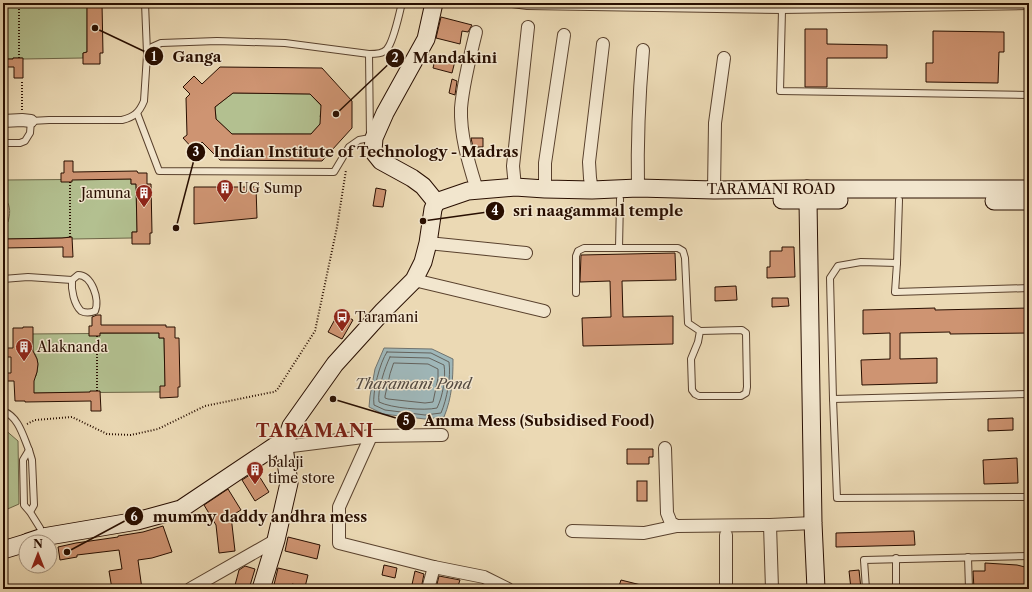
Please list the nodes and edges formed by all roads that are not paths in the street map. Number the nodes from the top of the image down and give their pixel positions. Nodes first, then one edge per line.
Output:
1 (145, 3) edge
2 (402, 3) edge
3 (434, 3) edge
4 (504, 3) edge
5 (638, 5) edge
6 (1028, 5) edge
7 (747, 6) edge
8 (782, 10) junction
9 (528, 27) dead end
10 (476, 32) dead end
11 (564, 35) dead end
12 (603, 44) dead end
13 (643, 50) dead end
14 (369, 54) junction
15 (147, 55) junction
16 (724, 58) dead end
17 (1028, 95) edge
18 (137, 113) junction
19 (27, 120) junction
20 (3, 121) edge
21 (372, 138) junction
22 (1029, 140) edge
23 (3, 143) edge
24 (1029, 155) edge
25 (514, 188) junction
26 (638, 188) junction
27 (545, 189) junction
28 (1029, 189) edge
29 (477, 190) junction
30 (592, 190) junction
31 (714, 190) junction
32 (807, 195) junction
33 (620, 199) junction
34 (900, 200) junction
35 (1029, 201) edge
36 (436, 202) junction
37 (428, 243) junction
38 (619, 248) junction
39 (526, 253) dead end
40 (897, 263) junction
41 (3, 279) edge
42 (72, 280) junction
43 (414, 280) junction
44 (1029, 288) edge
45 (576, 293) dead end
46 (544, 311) dead end
47 (700, 331) junction
48 (1029, 394) edge
49 (833, 399) junction
50 (3, 412) edge
51 (442, 435) dead end
52 (371, 436) junction
53 (284, 447) junction
54 (665, 448) dead end
55 (28, 450) junction
56 (1029, 497) edge
57 (30, 512) junction
58 (813, 524) junction
59 (770, 525) junction
60 (677, 526) junction
61 (40, 528) dead end
62 (572, 531) dead end
63 (58, 534) edge
64 (726, 535) dead end
65 (276, 540) junction
66 (18, 545) edge
67 (3, 550) edge
68 (1029, 556) edge
69 (968, 557) junction
70 (896, 558) junction
71 (434, 567) junction
72 (190, 589) edge
73 (261, 589) edge
74 (428, 589) edge
75 (508, 589) edge
76 (726, 589) edge
77 (772, 589) edge
78 (816, 589) edge
79 (866, 589) edge
80 (896, 589) edge
81 (969, 589) edge

1 - 15 lane
2 - 14 lane
3 - 21 street
4 - 5 lane
5 - 7 lane
6 - 8 lane
6 - 17 lane
7 - 8 lane
8 - 17 lane
9 - 25 street
10 - 29 street
11 - 27 street
12 - 30 street
13 - 26 street
14 - 15 lane
14 - 21 lane
15 - 18 lane
16 - 31 street
17 - 22 lane
18 - 19 lane
18 - 21 lane
19 - 20 street
19 - 23 lane
21 - 36 street
22 - 24 lane
25 - 27 street, TARAMANI ROAD
25 - 29 street, TARAMANI ROAD
26 - 30 street, TARAMANI ROAD
26 - 31 street, TARAMANI ROAD
27 - 30 street, TARAMANI ROAD
28 - 32 street, TARAMANI ROAD
29 - 36 street, TARAMANI ROAD
31 - 32 street, TARAMANI ROAD
32 - 33 street, TARAMANI ROAD
32 - 34 street, TARAMANI ROAD
32 - 58 street
33 - 36 street, TARAMANI ROAD
33 - 38 lane
34 - 35 street, TARAMANI ROAD
34 - 40 lane
36 - 37 street
37 - 39 street
37 - 43 street
38 - 45 lane
38 - 47 lane
40 - 44 lane
40 - 49 lane
41 - 42 lane
42 - 42 lane
43 - 46 street
43 - 53 street
47 - 47 lane
48 - 49 lane
49 - 56 lane
50 - 55 lane
51 - 52 street
52 - 53 street
52 - 71 street
53 - 63 street
53 - 65 street
54 - 60 street
55 - 57 lane
55 - 57 lane
57 - 61 lane
58 - 59 street
58 - 78 street
59 - 60 street
59 - 77 street
60 - 62 street
64 - 76 street
65 - 72 street
65 - 73 street
66 - 67 street
68 - 69 lane
69 - 70 lane
69 - 81 lane
70 - 79 lane
70 - 80 lane
71 - 74 street
71 - 75 street

